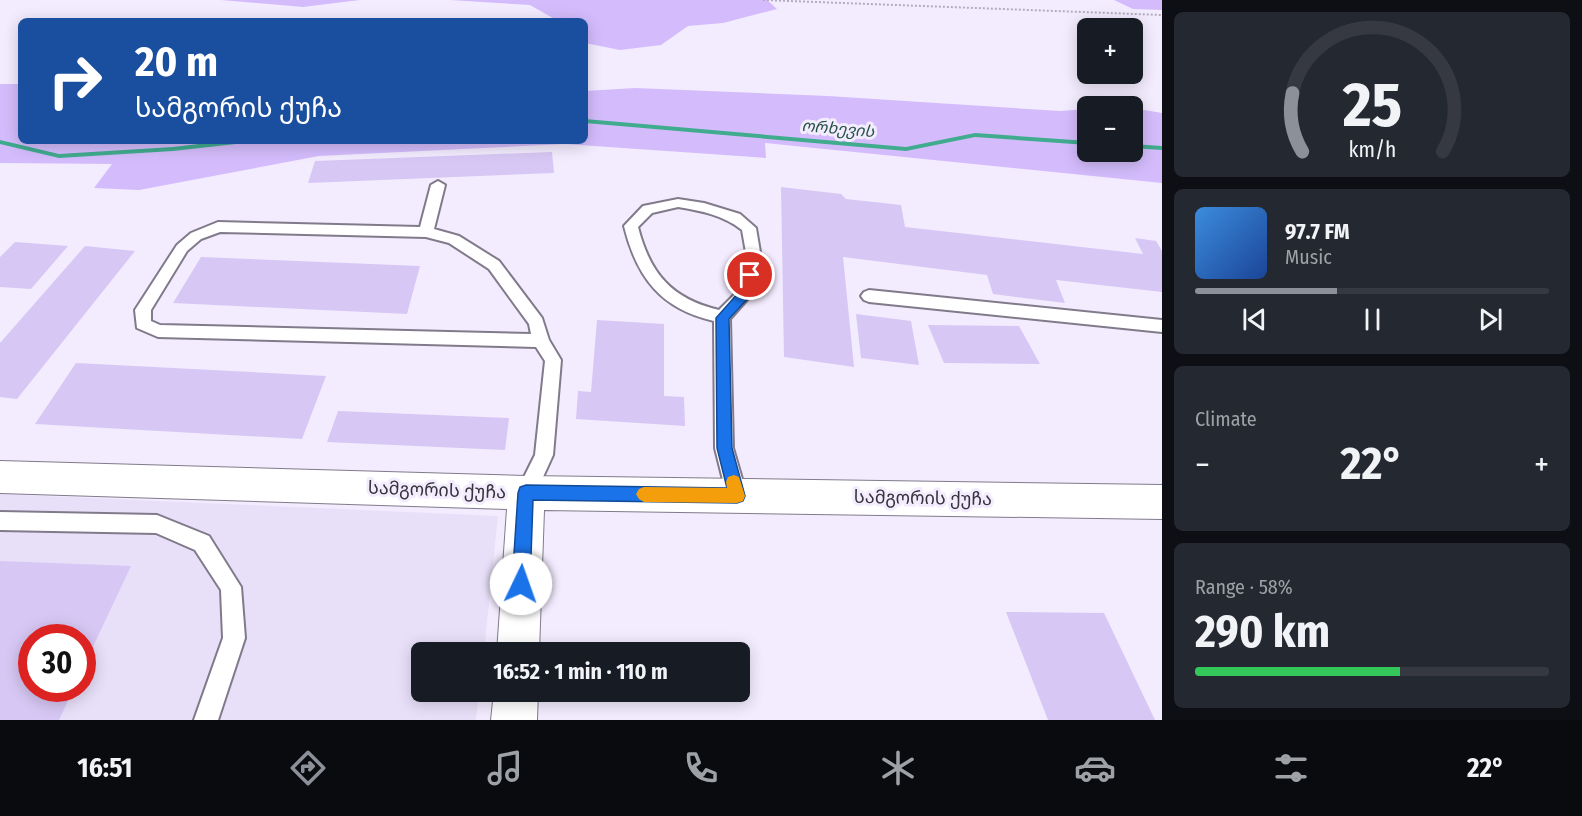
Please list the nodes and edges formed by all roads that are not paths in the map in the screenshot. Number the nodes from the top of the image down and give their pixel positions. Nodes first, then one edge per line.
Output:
1 (438, 185) dead end
2 (426, 232) junction
3 (869, 296) dead end
4 (722, 318) junction
5 (1162, 326) edge
6 (541, 341) junction
7 (0, 477) edge
8 (526, 493) junction
9 (737, 496) junction
10 (1162, 502) edge
11 (0, 521) edge
12 (519, 642) edge
13 (515, 702) edge
14 (206, 720) edge
15 (514, 720) edge

1 - 2 lane
2 - 6 lane
2 - 6 lane
3 - 5 lane
4 - 4 lane
4 - 9 lane
6 - 8 lane
7 - 8 street, სამგორის ქუჩა
8 - 9 street, სამგორის ქუჩა
8 - 12 street
9 - 10 street, სამგორის ქუჩა
11 - 14 lane
13 - 15 street

